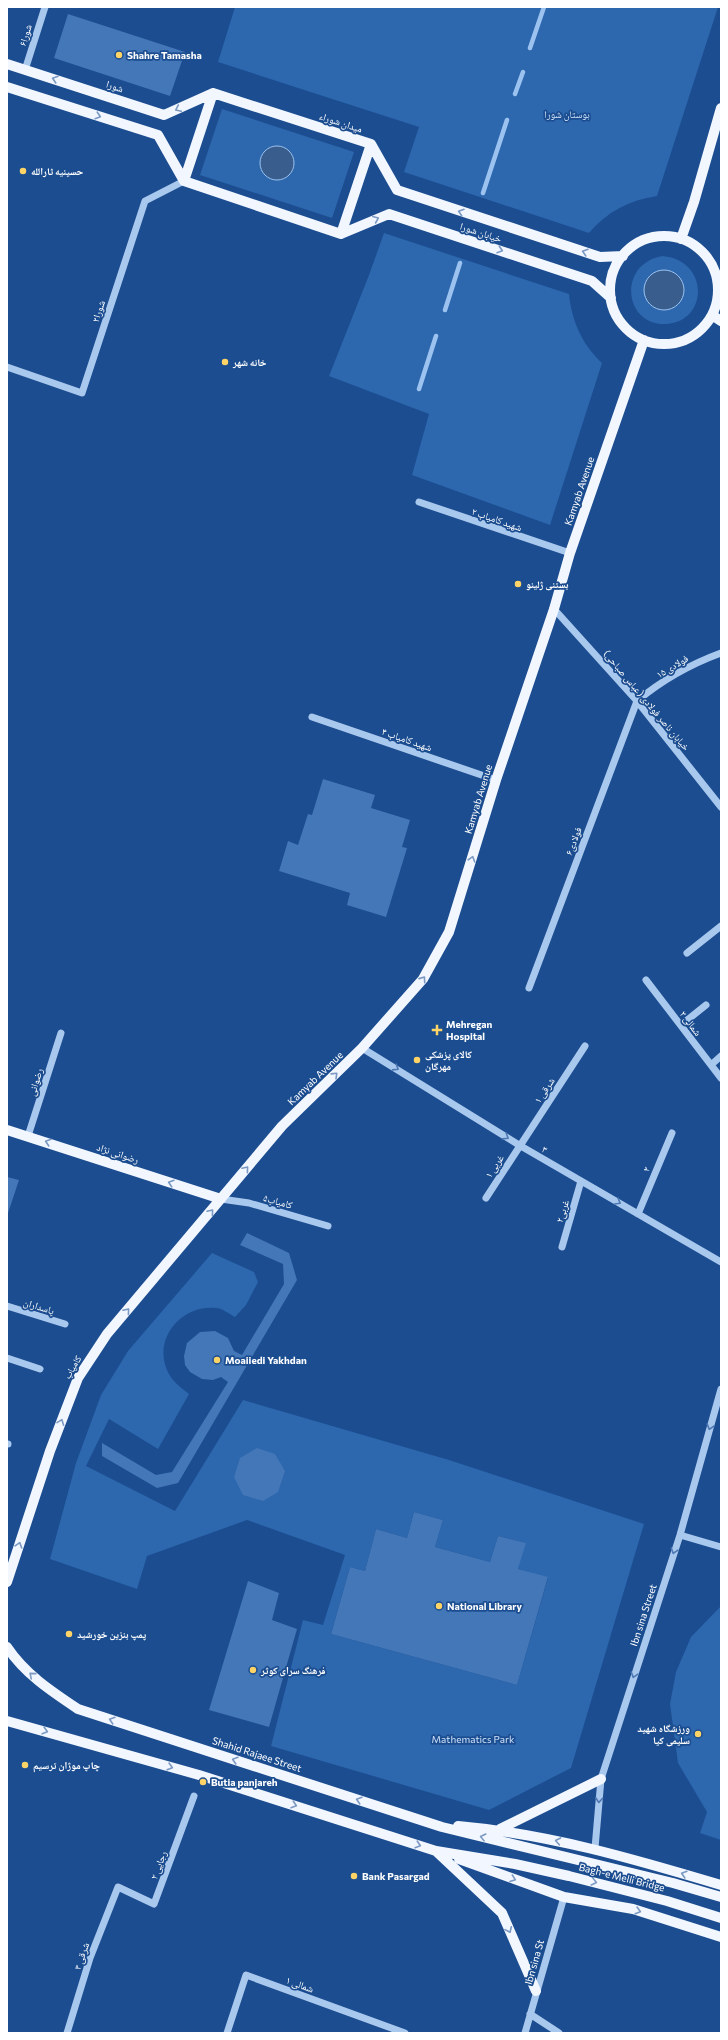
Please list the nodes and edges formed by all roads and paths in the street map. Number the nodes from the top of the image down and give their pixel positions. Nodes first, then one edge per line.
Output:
1 (45, 7) edge
2 (7, 64) edge
3 (25, 70) junction
4 (7, 87) edge
5 (213, 93) junction
6 (721, 108) edge
7 (371, 144) junction
8 (184, 181) junction
9 (341, 234) junction
10 (681, 239) junction
11 (623, 256) junction
12 (611, 298) junction
13 (717, 318) edge
14 (644, 340) junction
15 (7, 367) edge
16 (419, 502) dead end
17 (570, 553) junction
18 (554, 609) junction
19 (721, 653) edge
20 (637, 701) junction
21 (312, 717) dead end
22 (496, 780) junction
23 (721, 807) edge
24 (721, 926) edge
25 (687, 953) dead end
26 (646, 980) dead end
27 (529, 988) dead end
28 (706, 1005) dead end
29 (681, 1025) junction
30 (61, 1033) dead end
31 (585, 1046) dead end
32 (362, 1048) junction
33 (721, 1056) edge
34 (711, 1065) junction
35 (721, 1078) edge
36 (7, 1130) edge
37 (672, 1133) dead end
38 (28, 1136) junction
39 (520, 1145) junction
40 (581, 1181) junction
41 (486, 1198) dead end
42 (221, 1199) junction
43 (638, 1214) junction
44 (328, 1226) dead end
45 (562, 1248) dead end
46 (721, 1262) edge
47 (7, 1306) edge
48 (65, 1324) dead end
49 (7, 1358) edge
50 (40, 1369) dead end
51 (721, 1389) edge
52 (680, 1536) junction
53 (721, 1547) edge
54 (7, 1582) edge
55 (7, 1647) edge
56 (7, 1721) edge
57 (601, 1779) junction
58 (194, 1796) dead end
59 (428, 1823) junction
60 (500, 1830) junction
61 (521, 1846) joint
62 (595, 1848) junction
63 (436, 1851) junction
64 (721, 1885) edge
65 (118, 1887) joint
66 (564, 1897) junction
67 (721, 1898) edge
68 (721, 1918) edge
69 (721, 1936) edge
70 (536, 1991) junction
71 (530, 2014) junction
72 (67, 2033) edge
73 (227, 2033) edge
74 (405, 2033) edge
75 (525, 2033) edge
76 (559, 2033) edge

1 - 3 street, شورا۶
2 - 3 main road, شورا
5 -> 3 main road, شورا
4 -> 8 main road
5 - 7 main road, میدان شوراء
5 - 8 main road
6 - 10 main road
7 - 9 main road, میدان شوراء
11 -> 7 main road, خیابان شورا
8 - 9 main road
8 - 15 street, شورا۳
9 -> 12 main road, خیابان شورا
10 - 11 main road
10 - 13 main road
11 - 12 main road
12 - 14 main road
13 - 14 main road
14 - 17 main road, Kamyab Avenue
16 - 17 street, شهید کامیاب ۲
17 - 18 main road, Kamyab Avenue
18 - 20 street, خیابان ناصر فولادی (عباس صباحی)
18 - 22 main road, Kamyab Avenue
19 - 20 street, فولادی ۱۵
20 - 23 street, خیابان ناصر فولادی (عباس صباحی)
20 - 27 street, فولادی۶
21 - 22 street, شهید کامیاب ۴
32 -> 22 main road, Kamyab Avenue
24 - 25 street
26 - 29 street, ۲ شمالی
28 - 29 street
29 - 34 street, ۲ شمالی
30 - 38 street, رضوانی
31 - 39 street, ۱ شرقی
32 -> 39 street, ۳
42 -> 32 main road, Kamyab Avenue
33 - 34 street
34 - 35 street, ۲ شمالی
36 - 38 main road, رضوانی نژاد
37 - 43 street, ۲
42 -> 38 main road, رضوانی نژاد
39 - 40 street, ۳
39 - 41 street, ۱ غربی
40 -> 43 street, ۳
40 - 45 street, غربی۲
42 - 44 street, کامیاب۵
54 -> 42 main road, کامیاب
43 - 46 street, ۳
47 - 48 street, پاسداران
49 - 50 street
51 -> 52 street, Ibn sina Street
52 - 53 street
52 -> 57 street, Ibn sina Street
59 -> 55 main road, Shahid Rajaee Street
56 -> 63 main road
57 - 60 main road
57 -> 62 street, Ibn sina Street
58 - 65 street, رجایی ۲
59 - 60 main road
61 -> 59 main road, Shahid Rajaee Street
62 -> 60 main road
61 - 67 main road, Bagh-e Melli Bridge
64 -> 62 main road
63 -> 66 main road
63 -> 68 main road, Bagh-e Melli Bridge
63 -> 70 main road
65 - 72 street, شرقی ۳
66 -> 69 main road
66 - 70 street, Ibn sina St
70 - 71 street, Ibn sina St
71 - 75 street, Ibn sina St
71 - 76 street
73 - 74 street, شمالی ۱

